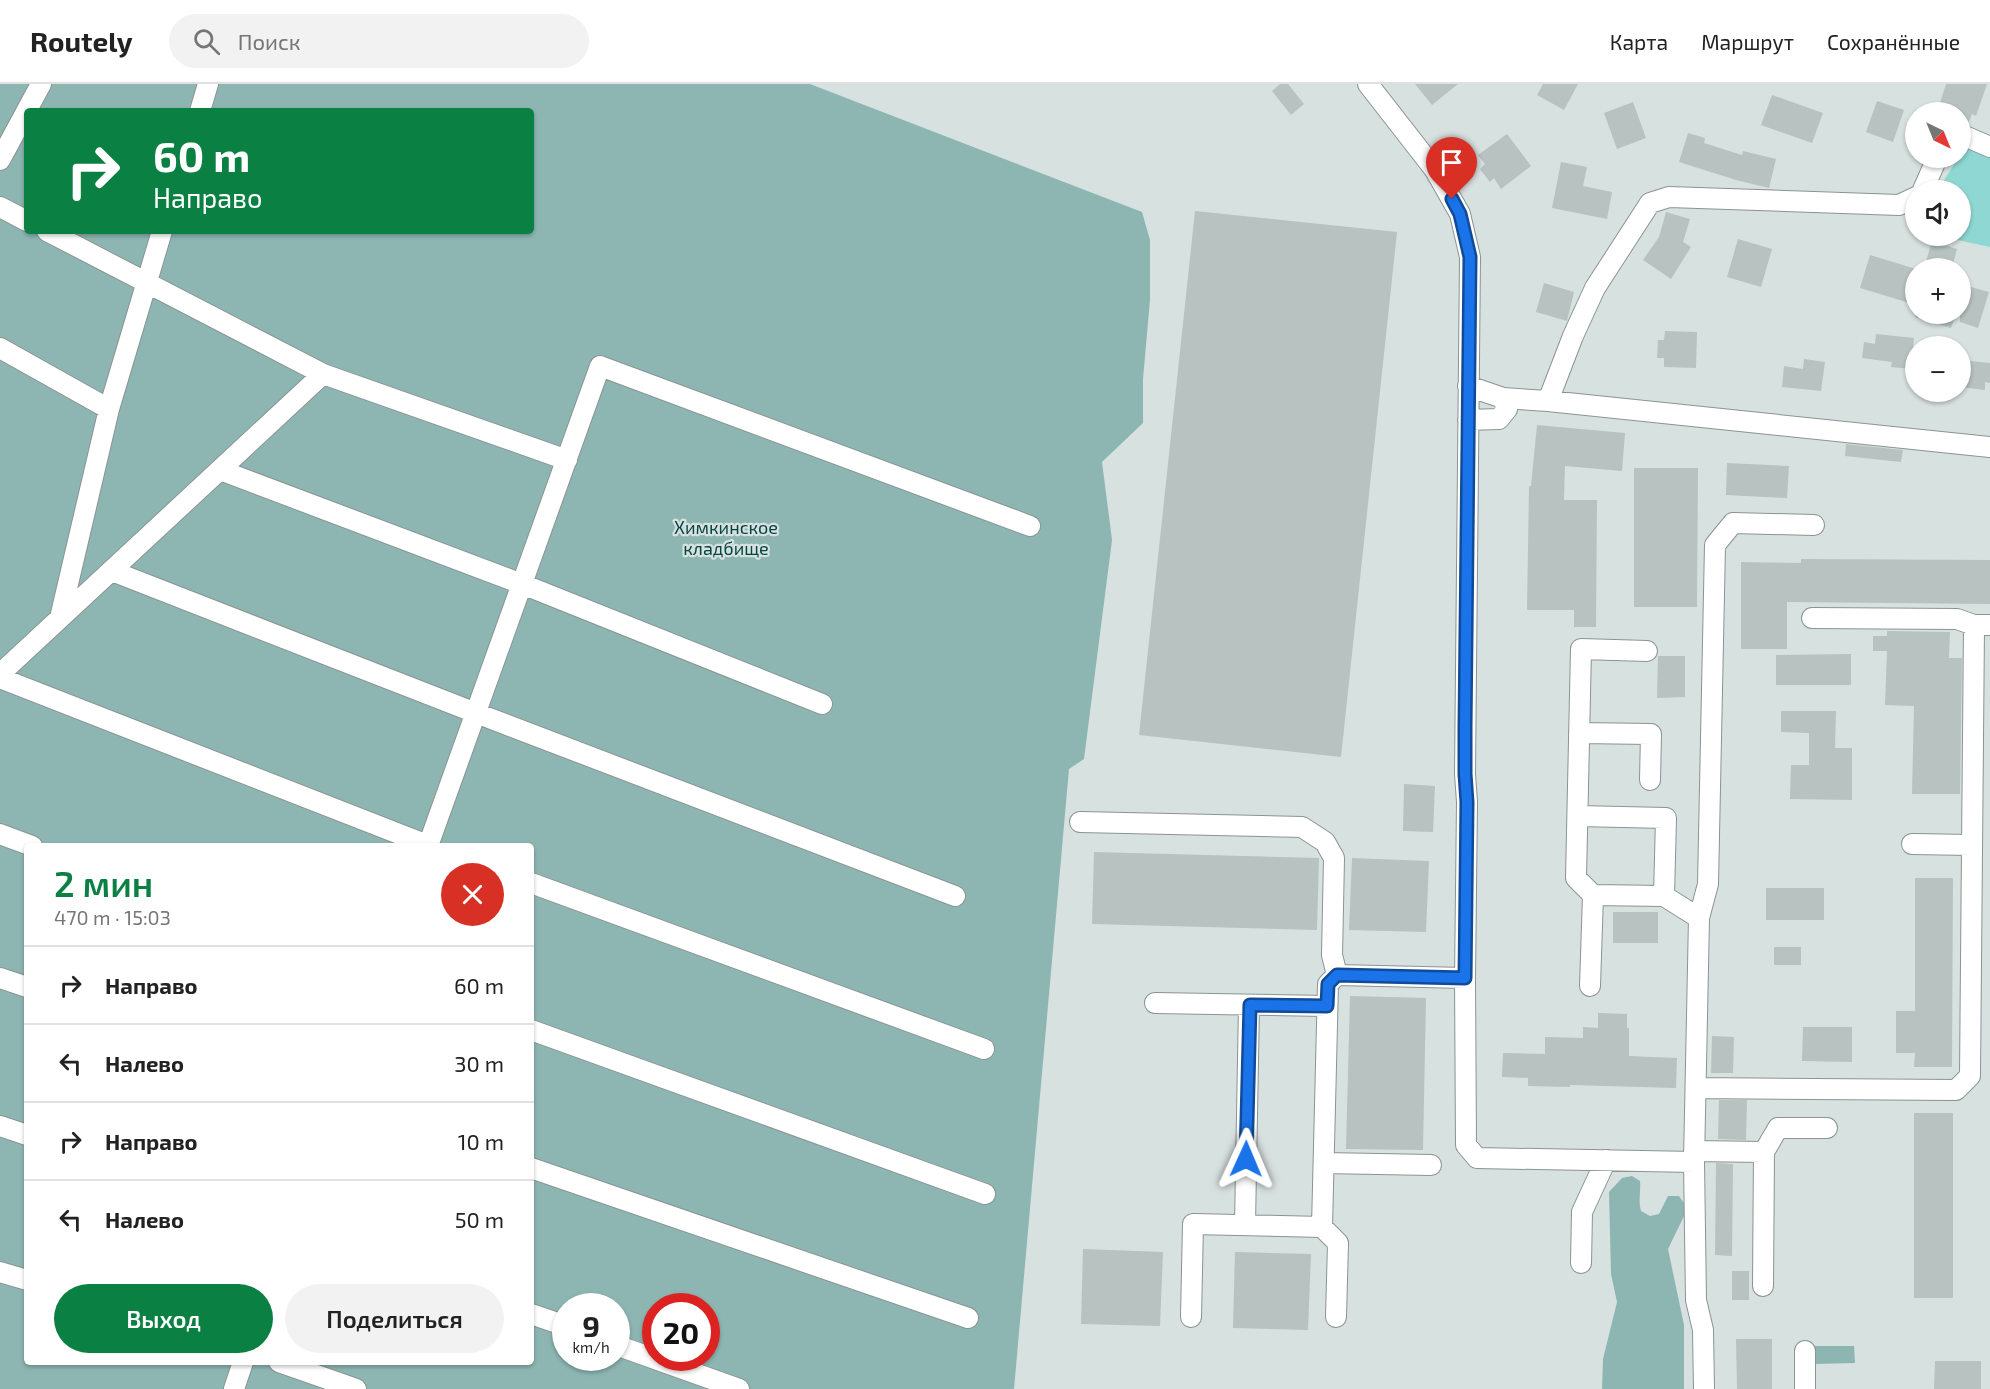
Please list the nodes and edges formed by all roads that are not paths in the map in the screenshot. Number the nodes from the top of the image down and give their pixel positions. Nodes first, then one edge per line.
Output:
1 (41, 84) edge
2 (208, 84) edge
3 (1368, 84) edge
4 (28, 108) edge
5 (201, 108) edge
6 (24, 116) edge
7 (1971, 139) edge
8 (1990, 147) edge
9 (0, 160) edge
10 (1905, 203) edge
11 (0, 207) edge
12 (24, 219) edge
13 (53, 234) edge
14 (161, 234) edge
15 (146, 282) junction
16 (0, 348) edge
17 (323, 374) junction
18 (1468, 387) junction
19 (1503, 398) junction
20 (1548, 401) junction
21 (109, 408) junction
22 (1468, 420) junction
23 (1990, 447) edge
24 (567, 460) junction
25 (220, 470) junction
26 (1814, 525) dead end
27 (1030, 526) dead end
28 (112, 571) junction
29 (522, 584) junction
30 (60, 618) junction
31 (1812, 618) dead end
32 (1982, 625) edge
33 (1647, 651) dead end
34 (0, 676) edge
35 (822, 704) dead end
36 (476, 713) junction
37 (1579, 733) junction
38 (1650, 780) dead end
39 (1578, 816) junction
40 (1080, 822) dead end
41 (1981, 823) edge
42 (0, 834) edge
43 (24, 843) edge
44 (421, 843) edge
45 (430, 843) edge
46 (1912, 844) dead end
47 (1972, 845) junction
48 (534, 884) edge
49 (1593, 895) junction
50 (956, 896) dead end
51 (1664, 896) junction
52 (1700, 918) junction
53 (1337, 975) junction
54 (0, 978) edge
55 (1465, 978) junction
56 (24, 986) edge
57 (1590, 986) dead end
58 (1155, 1003) dead end
59 (1250, 1005) junction
60 (1327, 1006) junction
61 (534, 1031) edge
62 (984, 1049) dead end
63 (1696, 1088) junction
64 (0, 1126) edge
65 (1827, 1128) dead end
66 (24, 1134) edge
67 (1764, 1152) junction
68 (1694, 1157) junction
69 (1606, 1160) junction
70 (1324, 1163) junction
71 (1431, 1165) dead end
72 (534, 1169) edge
73 (986, 1194) dead end
74 (1245, 1225) junction
75 (1323, 1227) junction
76 (1581, 1263) dead end
77 (0, 1272) edge
78 (24, 1279) edge
79 (1763, 1286) dead end
80 (534, 1315) edge
81 (1191, 1317) dead end
82 (1336, 1317) dead end
83 (968, 1318) dead end
84 (552, 1321) edge
85 (630, 1350) edge
86 (1804, 1351) dead end
87 (242, 1365) edge
88 (288, 1365) edge
89 (234, 1389) edge
90 (356, 1389) edge
91 (739, 1389) edge
92 (1704, 1389) edge
93 (1804, 1389) edge

1 - 4 street
2 - 5 street
3 - 18 street
6 - 9 street
7 - 8 street
10 - 20 street
11 - 12 street
13 - 15 street
14 - 15 street
15 - 17 street
15 - 21 street
16 - 21 street
17 - 24 street
17 - 25 street
18 - 19 street
18 - 22 street
19 - 20 street
19 - 22 street
20 - 23 street
21 - 30 street
22 - 55 street
24 - 27 street
24 - 29 street
25 - 28 street
25 - 29 street
26 - 52 street
28 - 30 street
28 - 36 street
29 - 35 street
29 - 36 street
30 - 34 street
31 - 32 street
32 - 41 street
33 - 37 street
34 - 44 street
36 - 45 street
36 - 50 street
37 - 38 street
37 - 39 street
39 - 49 street
39 - 51 street
40 - 53 street
41 - 47 street
42 - 43 street
46 - 47 street
47 - 63 street
48 - 62 street
49 - 51 street
49 - 57 street
51 - 52 street
52 - 63 street
53 - 55 street
53 - 60 street
54 - 56 street
55 - 69 street
58 - 59 street
59 - 60 street
59 - 74 street
60 - 70 street
61 - 73 street
63 - 68 street
64 - 66 street
65 - 67 street
67 - 68 street
67 - 79 street
68 - 69 street
68 - 92 street
69 - 76 street
70 - 71 street
70 - 75 street
72 - 83 street
74 - 75 street
74 - 81 street
75 - 82 street
77 - 78 street
80 - 84 street
85 - 91 street
86 - 93 street
87 - 89 street
88 - 90 street

